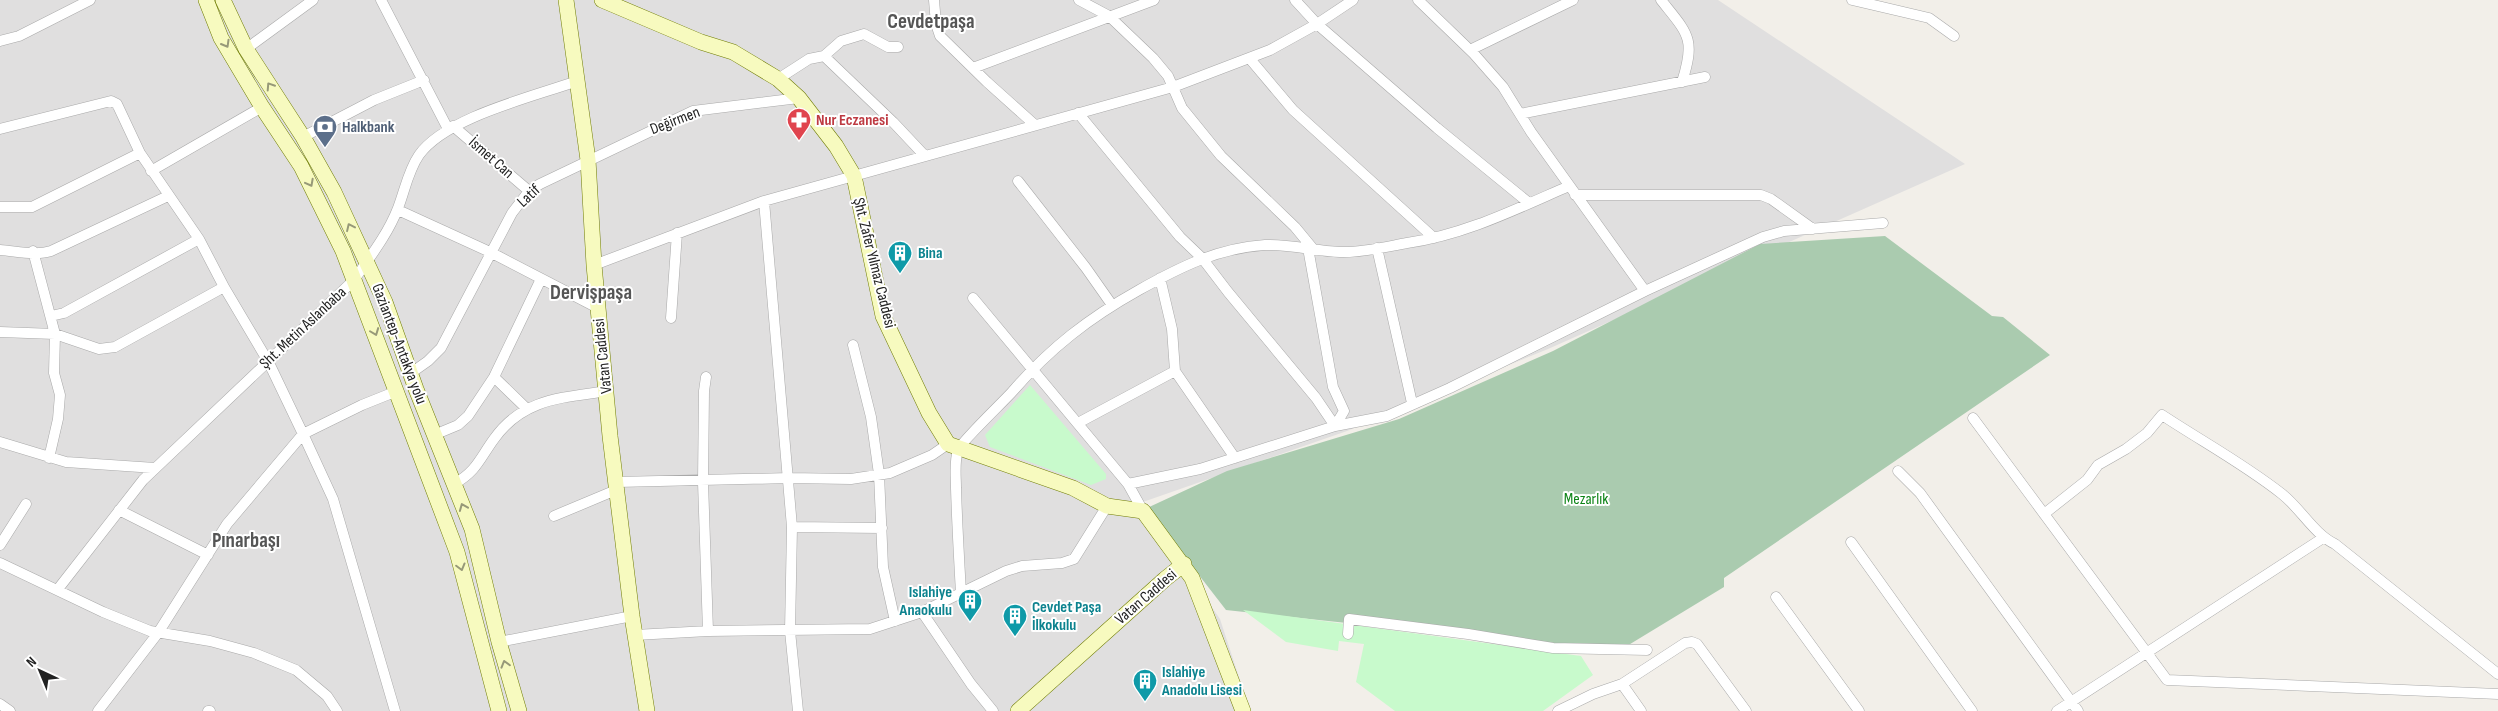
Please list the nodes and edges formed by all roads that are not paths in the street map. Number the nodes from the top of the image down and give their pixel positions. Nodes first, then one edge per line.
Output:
1 (90, 0) edge
2 (206, 0) edge
3 (223, 0) edge
4 (313, 0) edge
5 (381, 0) edge
6 (566, 0) edge
7 (602, 0) edge
8 (934, 0) edge
9 (1078, 0) edge
10 (1154, 0) edge
11 (1295, 0) edge
12 (1353, 0) edge
13 (1418, 0) edge
14 (1573, 0) edge
15 (1661, 0) edge
16 (1852, 0) edge
17 (1109, 16) junction
18 (1317, 24) junction
19 (1954, 36) dead end
20 (0, 41) edge
21 (898, 47) dead end
22 (246, 49) junction
23 (1470, 50) junction
24 (824, 56) junction
25 (1250, 59) junction
26 (972, 68) junction
27 (1705, 77) dead end
28 (778, 79) junction
29 (424, 80) junction
30 (577, 82) junction
31 (1682, 82) junction
32 (1173, 86) junction
33 (799, 98) junction
34 (262, 107) junction
35 (1078, 113) junction
36 (1520, 114) junction
37 (1035, 124) junction
38 (450, 127) junction
39 (0, 129) edge
40 (303, 137) junction
41 (140, 153) junction
42 (925, 156) junction
43 (588, 160) junction
44 (151, 171) junction
45 (854, 176) junction
46 (1018, 181) dead end
47 (530, 191) junction
48 (1572, 191) junction
49 (168, 196) junction
50 (764, 201) junction
51 (1529, 203) junction
52 (0, 207) edge
53 (398, 210) junction
54 (1883, 223) dead end
55 (1813, 229) junction
56 (677, 233) junction
57 (1434, 238) junction
58 (199, 240) junction
59 (1376, 248) junction
60 (1312, 249) junction
61 (0, 250) edge
62 (33, 251) junction
63 (490, 252) junction
64 (1202, 258) junction
65 (367, 262) junction
66 (594, 265) junction
67 (1160, 278) junction
68 (541, 279) junction
69 (354, 280) junction
70 (224, 288) junction
71 (1645, 291) junction
72 (973, 298) dead end
73 (1112, 305) junction
74 (598, 308) junction
75 (51, 316) junction
76 (671, 318) dead end
77 (0, 332) edge
78 (55, 334) junction
79 (853, 345) dead end
80 (269, 363) junction
81 (1032, 368) junction
82 (1175, 371) junction
83 (411, 373) junction
84 (706, 376) dead end
85 (494, 377) junction
86 (397, 391) junction
87 (607, 391) junction
88 (1412, 403) junction
89 (526, 408) junction
90 (1973, 418) dead end
91 (1078, 423) junction
92 (1335, 426) junction
93 (303, 434) junction
94 (434, 435) junction
95 (0, 442) edge
96 (953, 446) junction
97 (49, 458) junction
98 (1235, 458) junction
99 (155, 468) junction
100 (1898, 471) dead end
101 (879, 474) junction
102 (789, 478) junction
103 (703, 482) junction
104 (454, 484) junction
105 (1128, 484) junction
106 (616, 486) junction
107 (26, 504) dead end
108 (1107, 506) junction
109 (119, 510) junction
110 (1143, 511) junction
111 (2044, 514) junction
112 (554, 516) dead end
113 (792, 527) junction
114 (882, 528) junction
115 (2323, 538) junction
116 (1851, 542) dead end
117 (0, 545) edge
118 (208, 555) junction
119 (0, 564) edge
120 (1184, 564) junction
121 (58, 590) junction
122 (962, 593) junction
123 (1776, 597) dead end
124 (922, 612) junction
125 (632, 616) junction
126 (895, 620) junction
127 (708, 631) junction
128 (790, 631) junction
129 (158, 634) junction
130 (1348, 634) dead end
131 (635, 635) junction
132 (499, 642) junction
133 (1647, 650) dead end
134 (2145, 652) junction
135 (2498, 674) edge
136 (1622, 684) junction
137 (2498, 694) edge
138 (2072, 702) junction
139 (0, 704) edge
140 (10, 711) edge
141 (98, 711) edge
142 (337, 711) edge
143 (395, 711) edge
144 (499, 711) edge
145 (519, 711) edge
146 (648, 711) edge
147 (798, 711) edge
148 (994, 711) edge
149 (1018, 711) edge
150 (1242, 711) edge
151 (1558, 711) edge
152 (1641, 711) edge
153 (1746, 711) edge
154 (1859, 711) edge
155 (1972, 711) edge
156 (2058, 711) edge
157 (2078, 711) edge

1 - 20 street
2 -> 34 street, Gaziantep-Antakya yolu
3 - 22 street, Gaziantep-Antakya yolu
4 - 22 street
5 - 29 street
6 - 30 street, Vatan Caddesi
7 - 28 street, Şht. Zafer Yılmaz Caddesi
8 - 26 street
9 - 17 street
10 - 17 street
11 - 18 street
12 - 18 street
13 - 23 street
14 - 23 street
15 - 31 street
16 - 19 street
17 - 26 street
17 - 32 street
18 - 25 street
18 - 51 street
21 - 24 street
40 -> 22 street, Gaziantep-Antakya yolu
23 - 36 street
24 - 28 street
24 - 42 street
25 - 32 street
25 - 57 street
26 - 37 street
27 - 31 street
28 - 33 street, Şht. Zafer Yılmaz Caddesi
29 - 38 street
29 - 40 street
30 - 38 street, Şht. Metin Aslanbaba
30 - 43 street, Vatan Caddesi
31 - 36 street
32 - 35 street
32 - 60 street
33 - 43 street, Değirmen
33 - 45 street, Şht. Zafer Yılmaz Caddesi
34 - 44 street
34 -> 69 street, Gaziantep-Antakya yolu
35 - 37 street
35 - 64 street
36 - 48 street
37 - 42 street
38 - 47 street, İsmet Can
38 - 53 street, Şht. Metin Aslanbaba
39 - 41 street
65 -> 40 street, Gaziantep-Antakya yolu
41 - 44 street
41 - 52 street
42 - 45 street
43 - 47 street, Latif
43 - 66 street, Vatan Caddesi
44 - 49 street
45 - 50 street
45 - 96 street, Şht. Zafer Yılmaz Caddesi
46 - 73 street
47 - 63 street, Latif
48 - 51 street
48 - 55 street
48 - 71 street
49 - 58 street
49 - 62 street
50 - 56 street
50 - 102 street
51 - 57 street
53 - 63 street
53 - 65 street, Şht. Metin Aslanbaba
54 - 55 street
55 - 71 street
56 - 66 street
56 - 76 street
57 - 59 street
58 - 70 street
58 - 75 street
59 - 60 street
59 - 88 street
60 - 64 street
60 - 92 street
61 - 62 street
62 - 75 street
63 - 68 street
63 - 83 street, Latif
64 - 67 street
64 - 92 street
65 - 69 street, Şht. Metin Aslanbaba
65 - 83 street, Gaziantep-Antakya yolu
66 - 74 street, Vatan Caddesi
67 - 73 street
67 - 82 street
68 - 74 street
68 - 85 street
69 - 80 street, Şht. Metin Aslanbaba
69 -> 86 street, Gaziantep-Antakya yolu
70 - 78 street
70 - 80 street
71 - 88 street
72 - 81 street
73 - 81 street
74 - 87 street, Vatan Caddesi
75 - 78 street
77 - 78 street
78 - 97 street
79 - 101 street
80 - 93 street
80 - 99 street, Şht. Metin Aslanbaba
81 - 91 street
81 - 96 street
82 - 91 street
82 - 98 street
83 - 94 street, Gaziantep-Antakya yolu
84 - 103 street
85 - 89 street
85 - 94 street
86 - 93 street
86 -> 144 street, Gaziantep-Antakya yolu
87 - 89 street
87 - 106 street, Vatan Caddesi
88 - 92 street
89 - 104 street
90 - 111 street
91 - 105 street
92 - 98 street
93 - 118 street
93 - 143 street
94 - 104 street, Gaziantep-Antakya yolu
95 - 97 street
96 - 101 street
96 - 108 street
96 - 122 street
97 - 99 street
98 - 105 street
99 - 109 street, Şht. Metin Aslanbaba
100 - 138 street
101 - 102 street
101 - 114 street
102 - 103 street
102 - 113 street
103 - 106 street
103 - 127 street
132 -> 104 street, Gaziantep-Antakya yolu
105 - 110 street
106 - 112 street
106 - 125 street, Vatan Caddesi
107 - 117 street
108 - 110 street
108 - 122 street
109 - 118 street
109 - 121 street, Şht. Metin Aslanbaba
110 - 120 street
111 - 115 street
111 - 134 street
113 - 114 street
113 - 128 street
114 - 126 street
115 - 134 street
115 - 135 street
116 - 155 street
118 - 129 street
119 - 121 street
120 - 149 street, Vatan Caddesi
120 - 150 street
121 - 129 street
122 - 124 street
123 - 154 street
124 - 126 street
124 - 148 street
125 - 131 street, Vatan Caddesi
125 - 132 street
126 - 128 street
127 - 128 street
127 - 131 street
128 - 147 street
129 - 141 street
129 - 142 street
130 - 133 street
131 - 146 street, Vatan Caddesi
145 -> 132 street, Gaziantep-Antakya yolu
134 - 137 street
134 - 138 street
136 - 151 street
136 - 152 street
136 - 153 street
138 - 156 street
138 - 157 street
139 - 140 street

